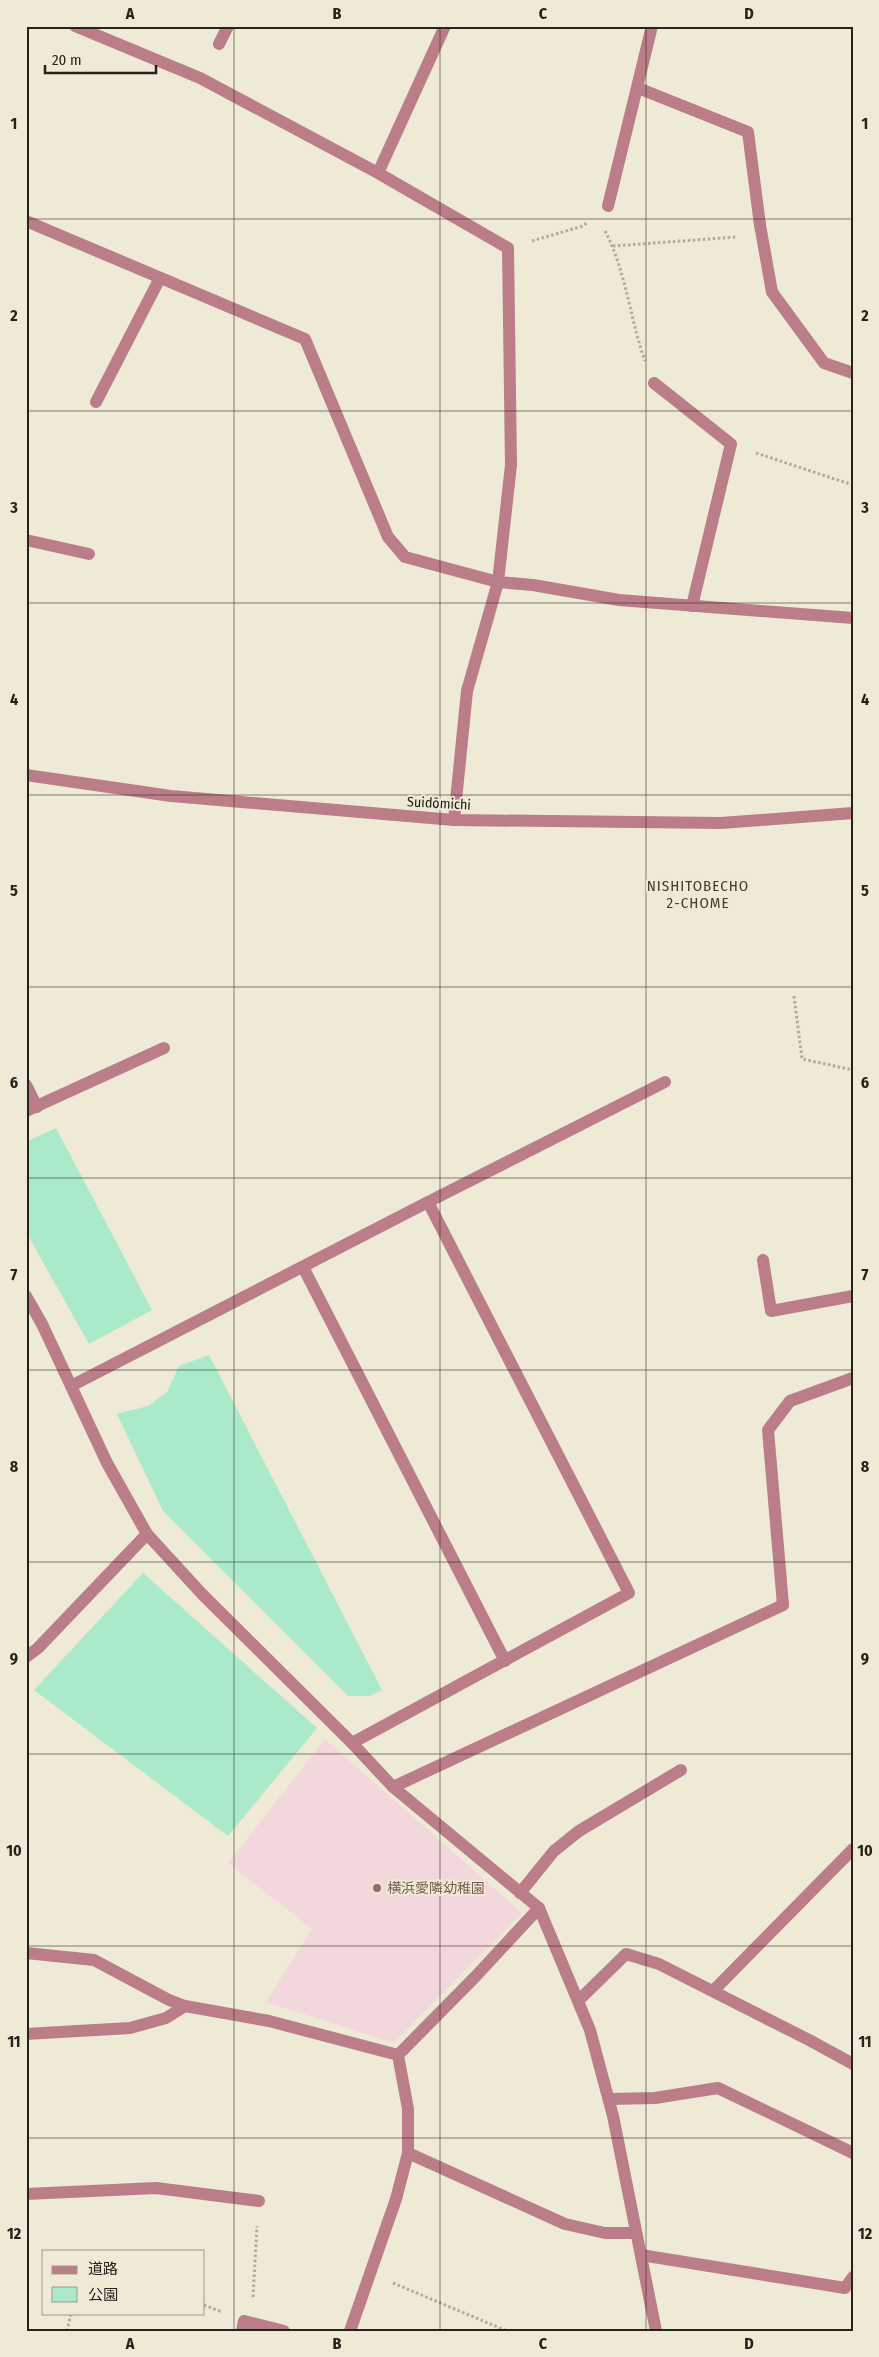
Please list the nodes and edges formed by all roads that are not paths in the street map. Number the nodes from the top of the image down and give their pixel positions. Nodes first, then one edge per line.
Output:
1 (75, 26) edge
2 (228, 26) edge
3 (445, 26) edge
4 (652, 26) edge
5 (219, 44) dead end
6 (638, 88) junction
7 (378, 173) junction
8 (608, 206) road end
9 (26, 221) edge
10 (160, 278) junction
11 (853, 373) edge
12 (654, 384) road end
13 (96, 402) dead end
14 (26, 540) edge
15 (89, 554) dead end
16 (498, 582) junction
17 (692, 606) junction
18 (853, 618) edge
19 (26, 775) edge
20 (853, 813) edge
21 (454, 820) junction
22 (164, 1048) dead end
23 (666, 1082) dead end
24 (26, 1085) edge
25 (32, 1109) edge
26 (428, 1202) junction
27 (763, 1260) dead end
28 (302, 1267) junction
29 (26, 1296) edge
30 (853, 1296) edge
31 (853, 1378) edge
32 (71, 1386) junction
33 (147, 1534) junction
34 (26, 1657) edge
35 (505, 1661) junction
36 (352, 1743) junction
37 (681, 1770) dead end
38 (393, 1787) junction
39 (853, 1849) edge
40 (520, 1894) junction
41 (538, 1908) junction
42 (26, 1953) edge
43 (714, 1990) junction
44 (578, 2000) junction
45 (185, 2006) junction
46 (26, 2034) edge
47 (398, 2055) junction
48 (853, 2064) edge
49 (609, 2099) junction
50 (853, 2153) edge
51 (408, 2154) junction
52 (26, 2194) edge
53 (259, 2201) road end
54 (636, 2233) junction
55 (641, 2256) junction
56 (853, 2278) edge
57 (243, 2326) edge
58 (284, 2331) edge
59 (350, 2331) edge
60 (656, 2331) edge

1 - 7 street
2 - 5 street
3 - 7 street
4 - 6 street
6 - 8 street
6 - 11 street
7 - 16 street
9 - 10 street
10 - 13 street
10 - 16 street
12 - 17 street
14 - 15 street
16 - 17 street
16 - 21 street
17 - 18 street
19 - 21 street, Suidōmichi
20 - 21 street, Suidōmichi
22 - 25 street
23 - 26 street
24 - 25 street
26 - 28 street
26 - 35 street
27 - 30 street
28 - 32 street
28 - 35 street
29 - 32 street
31 - 38 street
32 - 33 street
33 - 34 street
33 - 36 street
35 - 36 street
36 - 38 street
37 - 40 street
38 - 40 street
39 - 43 street
40 - 41 street
41 - 44 street
41 - 47 street
42 - 45 street
43 - 44 street
43 - 48 street
44 - 49 street
45 - 46 street
45 - 47 street
47 - 51 street
49 - 50 street
49 - 54 street
51 - 54 street
51 - 59 street
52 - 53 street
54 - 55 street
55 - 56 street
55 - 60 street
57 - 58 street

